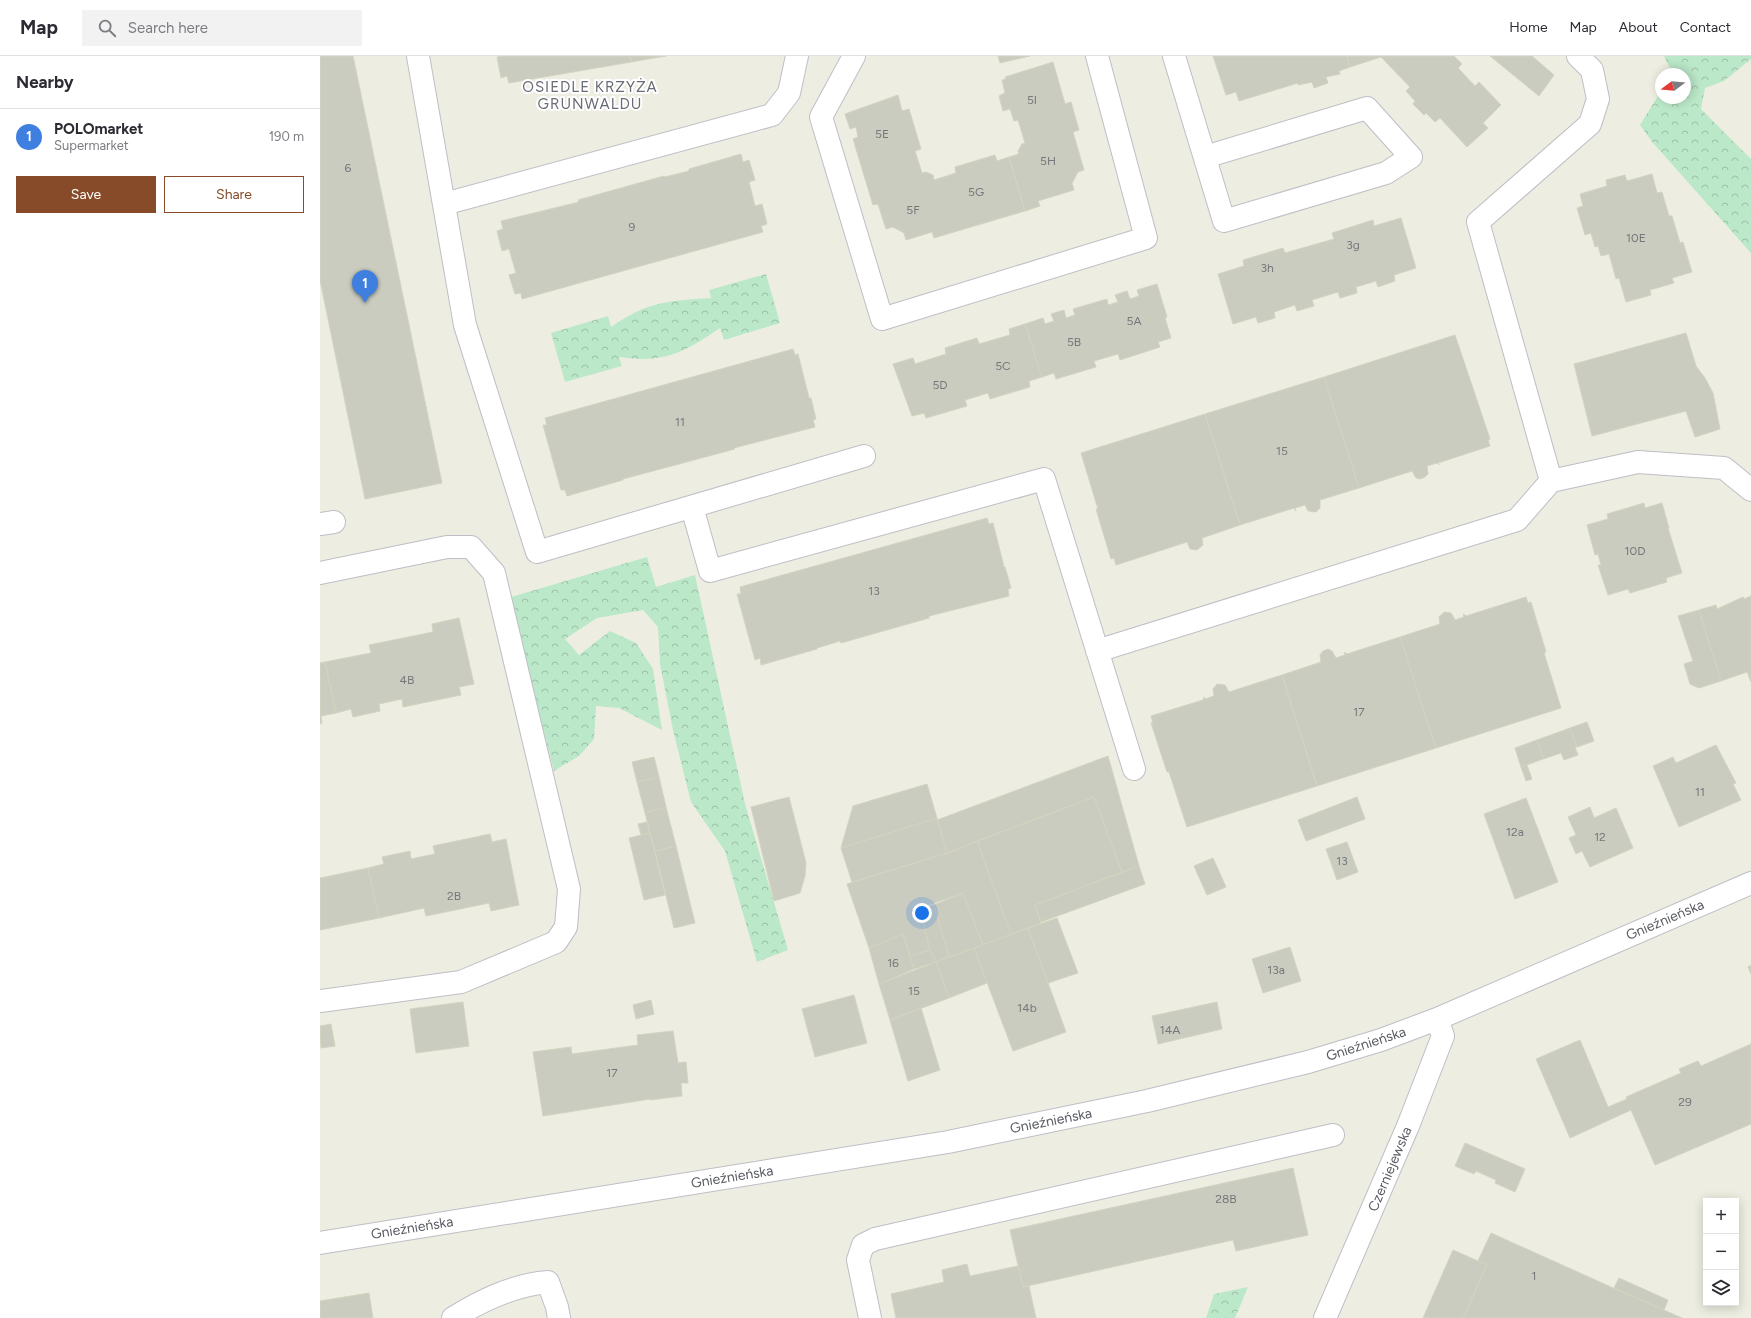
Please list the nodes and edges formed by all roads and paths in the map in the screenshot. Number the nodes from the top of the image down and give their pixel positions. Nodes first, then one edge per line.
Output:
1 (418, 56) edge
2 (797, 56) edge
3 (854, 56) edge
4 (1097, 56) edge
5 (1174, 56) edge
6 (1578, 56) edge
7 (1205, 157) junction
8 (444, 204) junction
9 (864, 456) dead end
10 (1551, 481) junction
11 (1751, 490) edge
12 (692, 507) junction
13 (320, 573) edge
14 (1098, 651) junction
15 (1134, 769) dead end
16 (1751, 883) edge
17 (320, 1001) edge
18 (1437, 1019) junction
19 (1333, 1135) dead end
20 (320, 1243) edge
21 (453, 1318) edge
22 (559, 1318) edge
23 (870, 1318) edge
24 (1325, 1318) edge

1 - 8 street
2 - 8 street
3 - 4 street
5 - 7 street
6 - 10 street
7 - 7 street
8 - 12 street
9 - 12 street
10 - 11 street
10 - 14 street
12 - 14 street
13 - 17 street
14 - 15 street
16 - 18 street, Gnieźnieńska
18 - 20 street, Gnieźnieńska
18 - 24 street, Czerniejewska
19 - 23 street
21 - 22 street

